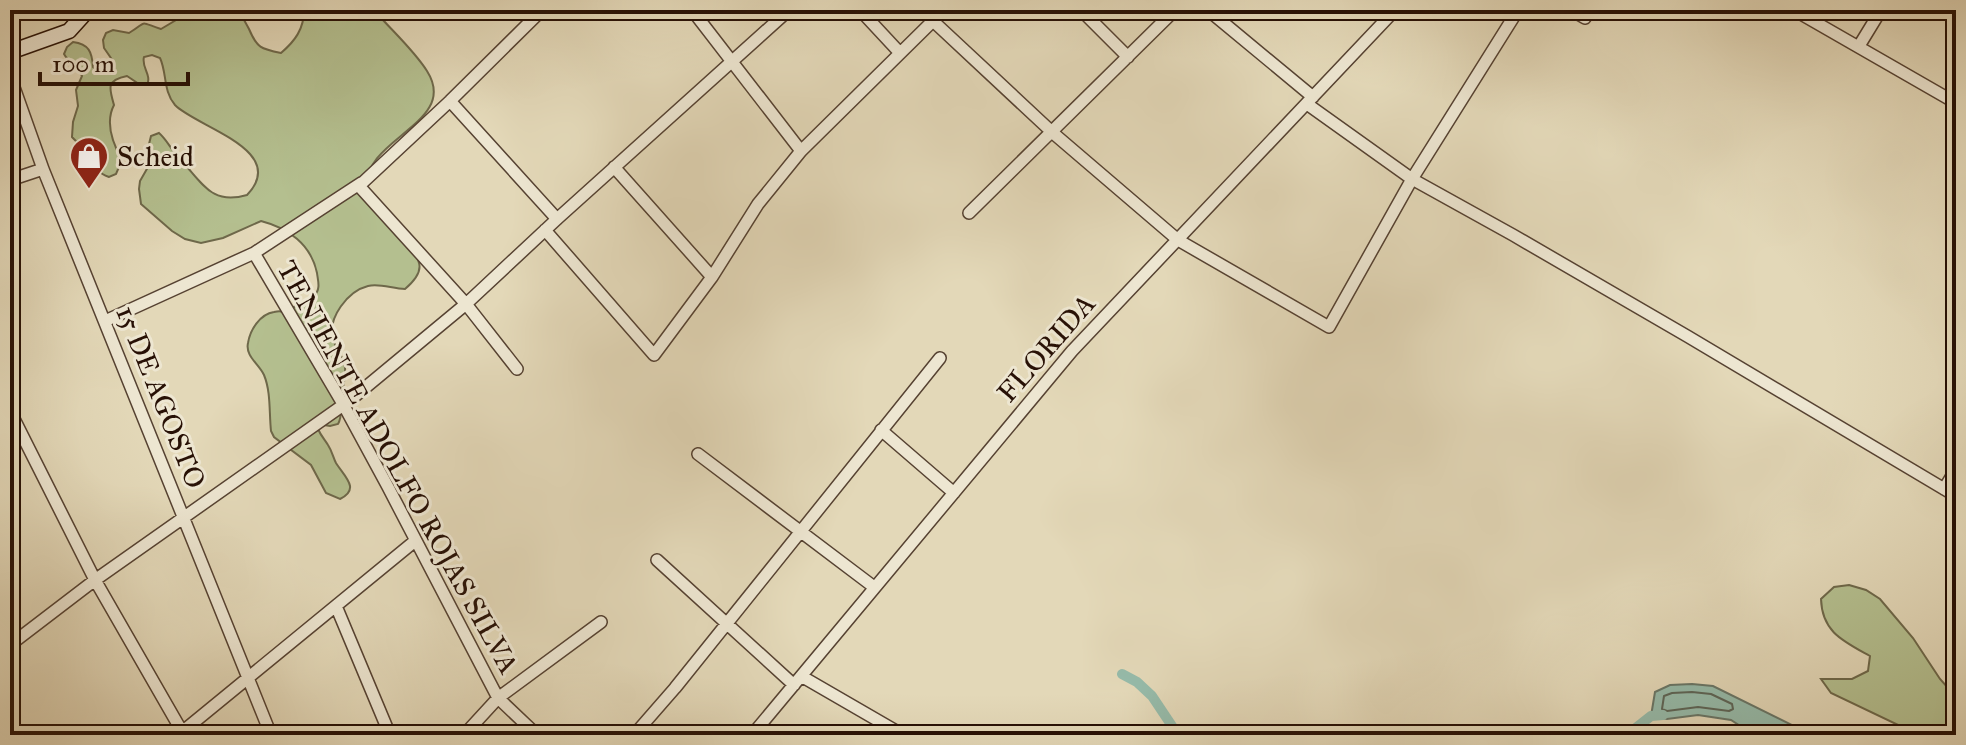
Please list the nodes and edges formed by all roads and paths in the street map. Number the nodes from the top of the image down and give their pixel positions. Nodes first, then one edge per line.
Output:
1 (88, 10) edge
2 (542, 10) edge
3 (692, 10) edge
4 (789, 10) edge
5 (860, 10) edge
6 (944, 10) edge
7 (1081, 10) edge
8 (1175, 10) edge
9 (1208, 10) edge
10 (1395, 10) edge
11 (1518, 10) edge
12 (1571, 10) edge
13 (1794, 10) edge
14 (1881, 10) edge
15 (1585, 18) dead end
16 (933, 21) junction
17 (1859, 46) junction
18 (10, 52) edge
19 (900, 53) junction
20 (1128, 57) junction
21 (732, 61) junction
22 (10, 76) edge
23 (450, 101) junction
24 (1310, 101) junction
25 (1956, 103) edge
26 (1053, 133) junction
27 (801, 151) junction
28 (614, 167) junction
29 (43, 169) junction
30 (1412, 179) junction
31 (10, 180) edge
32 (361, 183) junction
33 (969, 213) dead end
34 (557, 219) junction
35 (545, 230) junction
36 (1178, 240) junction
37 (254, 253) junction
38 (712, 277) junction
39 (466, 304) junction
40 (105, 321) junction
41 (940, 358) dead end
42 (517, 369) dead end
43 (343, 404) junction
44 (10, 411) edge
45 (881, 430) junction
46 (698, 454) dead end
47 (1956, 469) edge
48 (1944, 489) junction
49 (954, 493) junction
50 (1956, 496) edge
51 (184, 517) junction
52 (800, 531) junction
53 (415, 541) junction
54 (657, 560) dead end
55 (95, 580) junction
56 (874, 587) junction
57 (336, 606) junction
58 (601, 622) dead end
59 (727, 623) junction
60 (10, 645) edge
61 (248, 678) junction
62 (798, 680) junction
63 (498, 698) junction
64 (183, 733) edge
65 (271, 735) edge
66 (390, 735) edge
67 (464, 735) edge
68 (537, 735) edge
69 (634, 735) edge
70 (752, 735) edge
71 (903, 735) edge

1 - 18 main road
2 - 23 street
3 - 21 street
4 - 21 street
5 - 19 street
6 - 16 street
7 - 20 street
8 - 20 street
9 - 24 street
10 - 24 street, FLORIDA
11 - 30 street
12 - 15 street
13 - 17 street
14 - 17 street
16 - 19 street
16 - 26 street
17 - 25 street
19 - 27 street
20 - 26 street
21 - 27 street
21 - 28 street
22 - 29 street, 15 DE AGOSTO
23 - 32 street
23 - 34 street
24 - 30 street
24 - 36 street, FLORIDA
26 - 33 street
26 - 36 street
27 - 38 street
28 - 34 street
28 - 38 street
29 - 31 street
29 - 40 street, 15 DE AGOSTO
30 - 36 street
30 - 48 street
32 - 37 street
32 - 39 street
34 - 35 street
35 - 38 street
35 - 39 street
36 - 49 street, FLORIDA
37 - 40 street
37 - 43 street, TENIENTE ADOLFO ROJAS SILVA
39 - 42 street
39 - 43 street
40 - 51 street, 15 DE AGOSTO
41 - 45 street
43 - 51 street
43 - 53 street, TENIENTE ADOLFO ROJAS SILVA
44 - 55 street
45 - 49 street
45 - 52 street
46 - 52 street
47 - 48 street
48 - 50 street
49 - 56 street, FLORIDA
51 - 55 street
51 - 61 street, 15 DE AGOSTO
52 - 56 street
52 - 59 street
53 - 57 street
53 - 63 street, TENIENTE ADOLFO ROJAS SILVA
54 - 59 street
55 - 60 street
55 - 64 street
56 - 62 street, FLORIDA
57 - 61 street
57 - 66 street
58 - 63 street
59 - 62 street
59 - 69 street
61 - 64 street
61 - 65 street, 15 DE AGOSTO
62 - 70 street, FLORIDA
62 - 71 street
63 - 67 street
63 - 68 street, TENIENTE ADOLFO ROJAS SILVA

